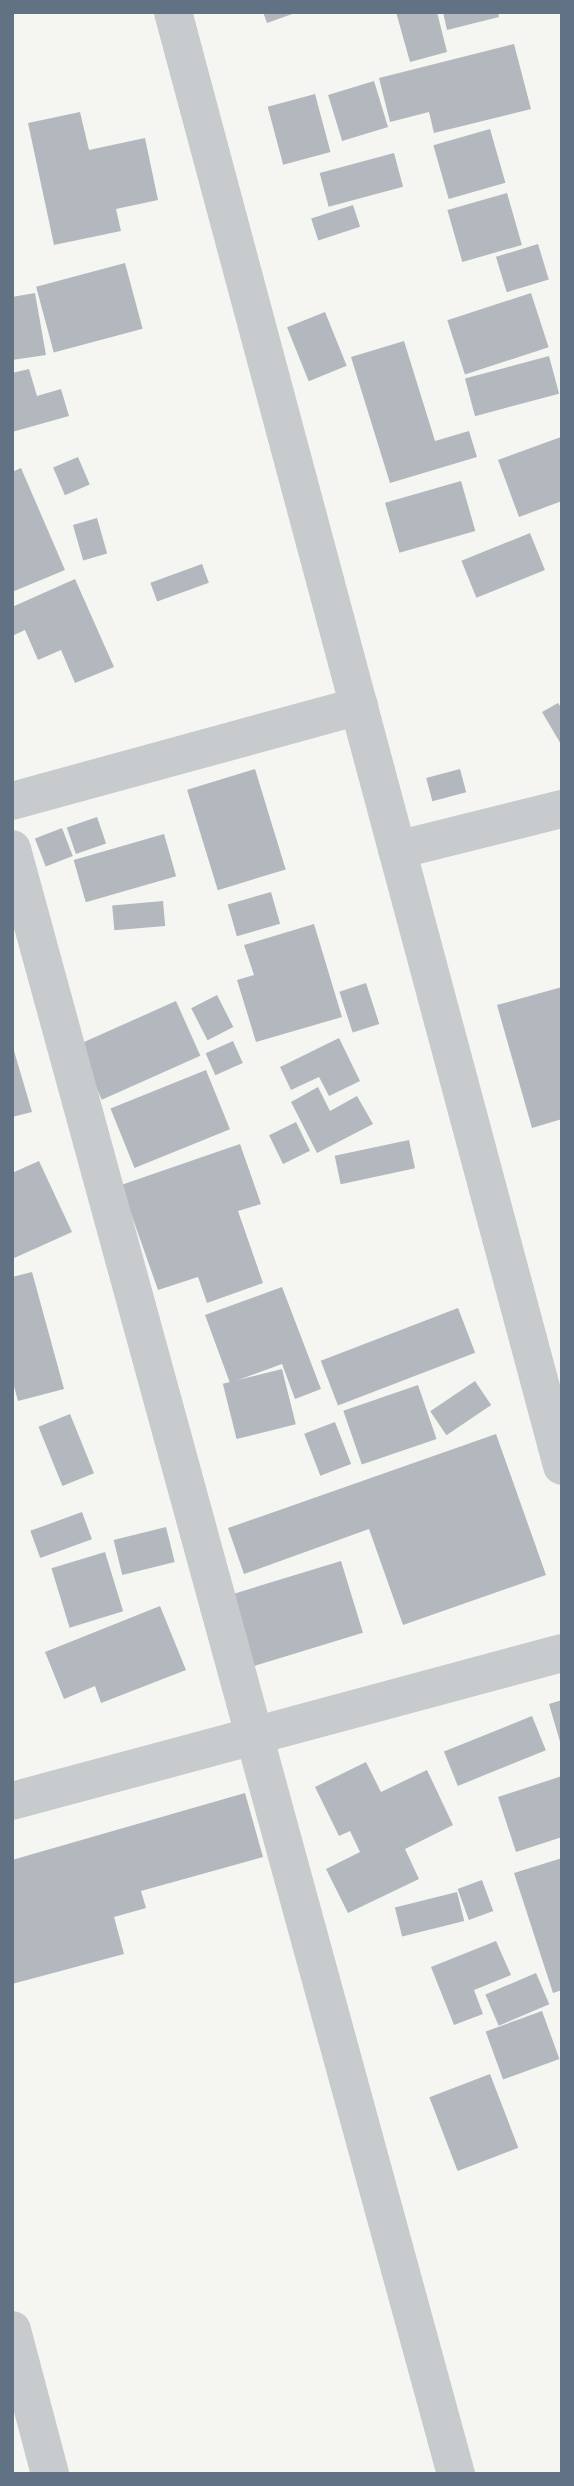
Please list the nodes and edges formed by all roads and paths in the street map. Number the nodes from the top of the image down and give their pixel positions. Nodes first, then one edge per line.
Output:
1 (173, 12) edge
2 (359, 706) junction
3 (12, 801) edge
4 (562, 809) edge
5 (12, 849) edge
6 (397, 850) junction
7 (562, 1466) edge
8 (562, 1653) edge
9 (254, 1736) junction
10 (12, 1801) edge
11 (12, 2330) edge
12 (50, 2474) edge
13 (456, 2474) edge

1 - 2 street
2 - 3 street
2 - 6 street
4 - 6 street
5 - 9 street
6 - 7 street
8 - 9 street
9 - 10 street
9 - 13 street
11 - 12 street

